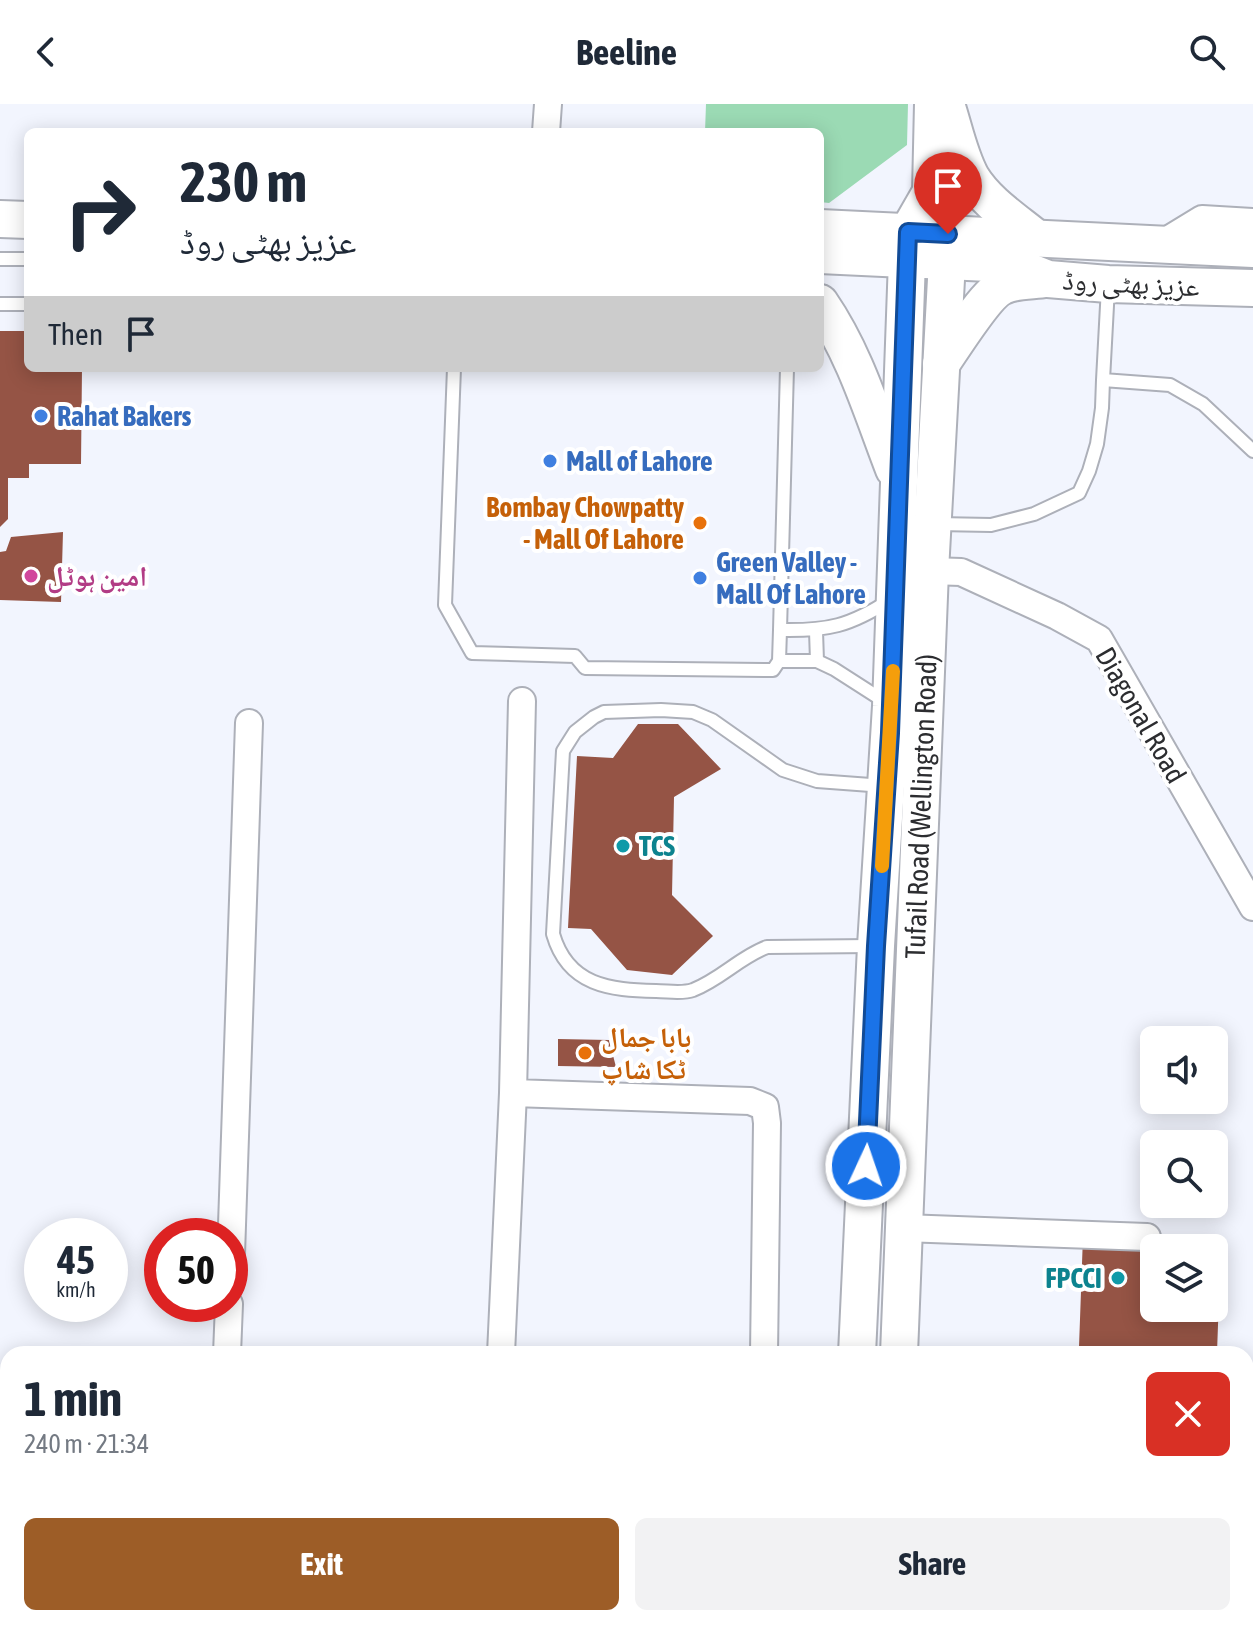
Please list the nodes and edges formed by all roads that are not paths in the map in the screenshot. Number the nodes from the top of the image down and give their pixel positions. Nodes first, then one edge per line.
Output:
1 (548, 104) edge
2 (933, 104) edge
3 (946, 104) edge
4 (546, 128) edge
5 (931, 192) junction
6 (0, 197) edge
7 (24, 198) edge
8 (0, 219) edge
9 (24, 220) edge
10 (1253, 222) edge
11 (824, 229) edge
12 (1036, 238) junction
13 (1161, 244) junction
14 (907, 246) junction
15 (948, 248) junction
16 (1253, 249) edge
17 (824, 255) edge
18 (0, 259) edge
19 (24, 259) edge
20 (1048, 279) junction
21 (1108, 284) junction
22 (1253, 288) edge
23 (0, 304) edge
24 (24, 304) edge
25 (824, 309) edge
26 (940, 365) junction
27 (454, 372) edge
28 (787, 372) edge
29 (1103, 380) junction
30 (1253, 451) edge
31 (900, 486) junction
32 (932, 524) junction
33 (930, 571) junction
34 (896, 597) junction
35 (780, 630) junction
36 (816, 631) junction
37 (779, 661) junction
38 (817, 661) junction
39 (522, 701) dead end
40 (891, 706) junction
41 (249, 723) dead end
42 (887, 786) junction
43 (1253, 907) edge
44 (876, 946) junction
45 (513, 1093) junction
46 (232, 1218) edge
47 (904, 1228) junction
48 (1140, 1237) edge
49 (228, 1322) edge
50 (227, 1346) edge
51 (501, 1346) edge
52 (764, 1346) edge
53 (857, 1346) edge
54 (899, 1346) edge

1 - 4 street
2 - 5 main road
3 - 12 main road
5 - 14 main road
5 - 15 main road
6 - 7 main road
8 - 9 main road
10 - 13 street
11 - 14 main road, عزیز بھٹی روڈ
12 - 13 main road, عزیز بھٹی روڈ
12 - 15 main road, عزیز بھٹی روڈ
13 - 16 main road, عزیز بھٹی روڈ
14 - 15 main road, عزیز بھٹی روڈ
14 - 17 main road, عزیز بھٹی روڈ
14 - 31 main road, Tufail Road (Wellington Road)
15 - 20 main road, عزیز بھٹی روڈ
15 - 26 main road, Tufail Road (Wellington Road)
18 - 19 lane
20 - 21 main road, عزیز بھٹی روڈ
20 - 26 main road
21 - 22 main road, عزیز بھٹی روڈ
21 - 29 lane
23 - 24 lane
25 - 31 main road
26 - 32 main road, Tufail Road (Wellington Road)
27 - 37 lane
28 - 35 lane
29 - 30 lane
29 - 32 lane
31 - 34 main road, Tufail Road (Wellington Road)
32 - 33 main road, Tufail Road (Wellington Road)
33 - 43 street, Diagonal Road
33 - 47 main road, Tufail Road (Wellington Road)
34 - 36 lane
34 - 40 main road, Tufail Road (Wellington Road)
35 - 36 lane
35 - 37 lane
36 - 38 lane
37 - 38 lane
38 - 40 lane
39 - 45 street
40 - 42 main road, Tufail Road (Wellington Road)
41 - 46 street
42 - 44 main road, Tufail Road (Wellington Road)
42 - 44 lane
44 - 53 main road, Tufail Road (Wellington Road)
45 - 51 street
45 - 52 street
47 - 48 street
47 - 54 main road, Tufail Road (Wellington Road)
49 - 50 street

